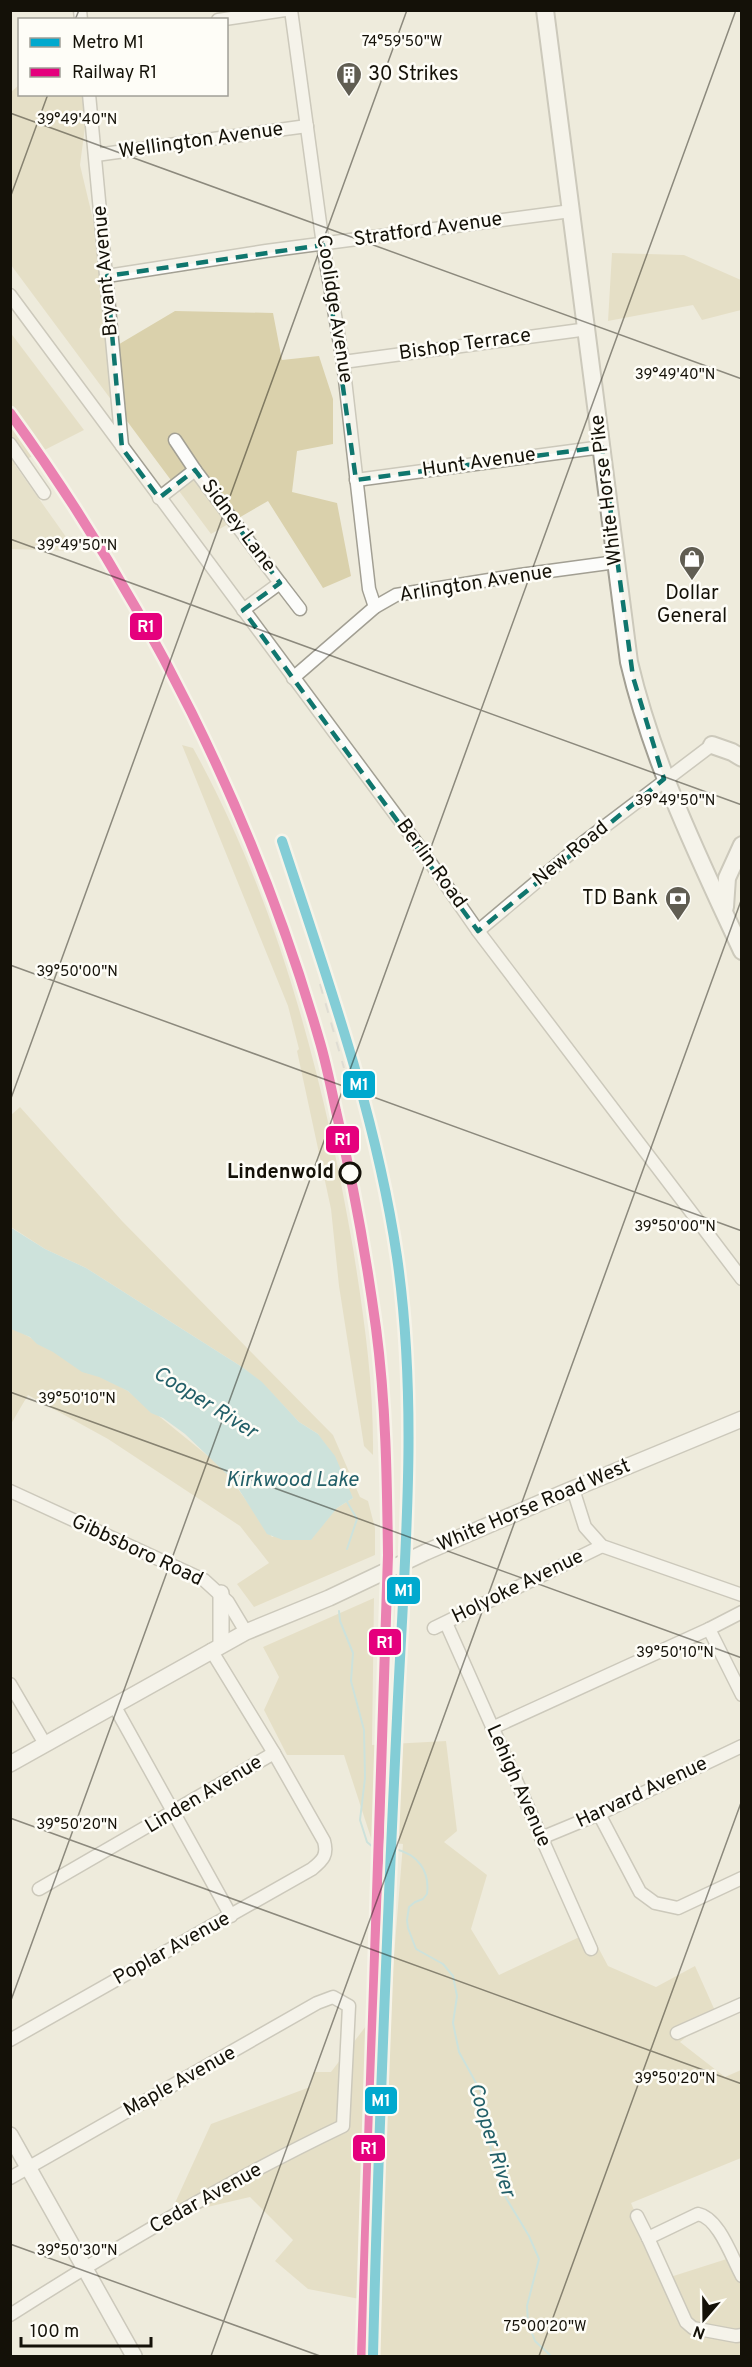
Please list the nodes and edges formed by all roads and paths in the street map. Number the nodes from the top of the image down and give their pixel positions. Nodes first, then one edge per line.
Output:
1 (285, 10) edge
2 (291, 10) edge
3 (545, 10) edge
4 (228, 19) edge
5 (89, 96) edge
6 (307, 126) junction
7 (96, 155) junction
8 (571, 211) junction
9 (323, 245) junction
10 (107, 276) junction
11 (10, 296) edge
12 (588, 329) junction
13 (343, 362) junction
14 (175, 440) dead end
15 (10, 444) edge
16 (602, 447) junction
17 (122, 448) junction
18 (195, 470) junction
19 (356, 480) junction
20 (44, 493) dead end
21 (159, 498) junction
22 (616, 562) junction
23 (280, 583) junction
24 (375, 607) junction
25 (300, 609) dead end
26 (243, 610) junction
27 (293, 678) junction
28 (712, 745) joint
29 (741, 758) edge
30 (664, 779) junction
31 (741, 845) edge
32 (725, 914) junction
33 (478, 931) junction
34 (741, 951) edge
35 (741, 1279) edge
36 (741, 1419) edge
37 (573, 1489) junction
38 (10, 1491) edge
39 (602, 1546) junction
40 (221, 1593) junction
41 (741, 1595) edge
42 (741, 1612) edge
43 (440, 1626) joint
44 (709, 1629) junction
45 (246, 1632) junction
46 (216, 1648) junction
47 (10, 1683) edge
48 (741, 1695) edge
49 (115, 1707) junction
50 (492, 1728) junction
51 (45, 1744) junction
52 (741, 1746) edge
53 (274, 1753) junction
54 (10, 1764) edge
55 (174, 1813) junction
56 (599, 1814) junction
57 (541, 1838) junction
58 (741, 1878) edge
59 (39, 1889) dead end
60 (231, 1916) junction
61 (591, 1948) dead end
62 (741, 2004) edge
63 (349, 2006) joint
64 (677, 2033) dead end
65 (10, 2040) edge
66 (10, 2135) edge
67 (28, 2168) junction
68 (10, 2178) edge
69 (637, 2216) dead end
70 (648, 2238) junction
71 (84, 2268) junction
72 (740, 2271) edge
73 (10, 2315) edge
74 (741, 2335) edge
75 (134, 2356) edge

1 - 4 street
2 - 6 street, Coolidge Avenue
3 - 8 highway, White Horse Pike
5 - 7 street, Bryant Avenue
6 - 7 street, Wellington Avenue
6 - 9 street, Coolidge Avenue
7 - 10 street, Bryant Avenue
8 - 9 street, Stratford Avenue
8 - 12 highway, White Horse Pike
9 - 10 street, Stratford Avenue
9 - 13 street, Coolidge Avenue
10 - 17 street, Bryant Avenue
11 - 17 street, Berlin Road
12 - 13 street, Bishop Terrace
12 - 16 highway, White Horse Pike
13 - 19 street, Coolidge Avenue
14 - 18 street, Sidney Lane
15 - 20 street
16 - 19 street, Hunt Avenue
16 - 22 highway, White Horse Pike
17 - 21 street, Berlin Road
18 - 21 street, Sidney Lane
18 - 23 street, Sidney Lane
19 - 24 street, Coolidge Avenue
21 - 26 street, Berlin Road
22 - 24 street, Arlington Avenue
22 - 30 highway, White Horse Pike
23 - 25 street, Sidney Lane
23 - 26 street, Sidney Lane
24 - 27 street, Arlington Avenue
26 - 27 street, Berlin Road
27 - 33 street, Berlin Road
28 - 29 highway
28 - 30 street, New Road
30 - 32 highway, White Horse Pike
30 - 33 street, New Road
31 - 32 highway
32 - 34 highway, White Horse Pike
33 - 35 street, Berlin Road
36 - 37 main road, White Horse Road West
37 - 39 street
37 - 45 main road, White Horse Road West
38 - 40 street, Gibbsboro Road
39 - 41 street
39 - 43 street, Holyoke Avenue
40 - 45 street, Gibbsboro Road
40 - 46 main road
42 - 44 street
43 - 50 street, Lehigh Avenue
44 - 48 street
44 - 50 street
45 - 46 main road, White Horse Road West
46 - 49 main road, White Horse Road West
46 - 53 street
47 - 51 street
49 - 51 main road, White Horse Road West
49 - 55 street
50 - 57 street, Lehigh Avenue
51 - 54 main road, White Horse Road West
52 - 56 street, Harvard Avenue
53 - 55 street, Linden Avenue
53 - 60 street, Poplar Avenue
55 - 59 street, Linden Avenue
55 - 60 street
56 - 57 street, Harvard Avenue
56 - 58 street
57 - 61 street, Lehigh Avenue
60 - 65 street, Poplar Avenue
62 - 64 street
63 - 67 street, Maple Avenue
63 - 71 street, Cedar Avenue
66 - 67 main road
67 - 68 street, Maple Avenue
67 - 71 main road
69 - 70 street
70 - 72 street
70 - 74 street
71 - 73 street, Cedar Avenue
71 - 75 main road

